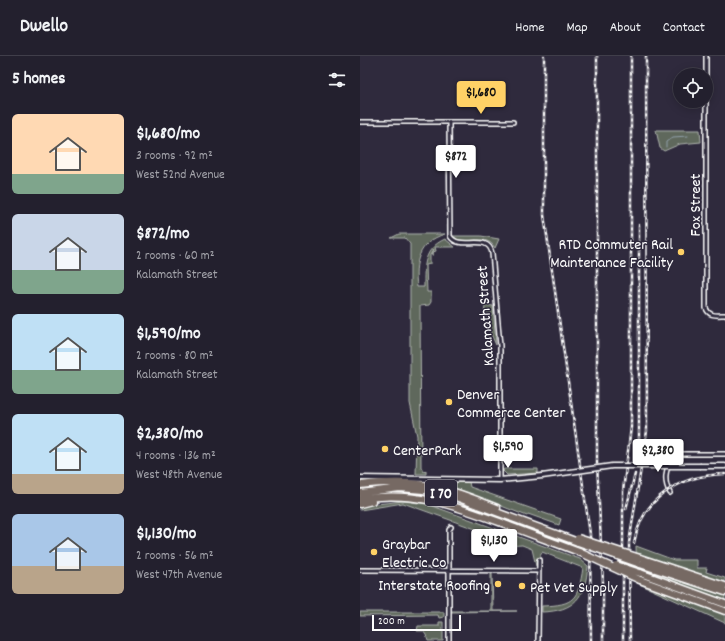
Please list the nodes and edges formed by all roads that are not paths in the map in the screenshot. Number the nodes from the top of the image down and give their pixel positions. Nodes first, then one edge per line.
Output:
1 (706, 56) edge
2 (706, 68) edge
3 (706, 108) edge
4 (360, 122) edge
5 (449, 122) junction
6 (514, 122) dead end
7 (725, 315) edge
8 (725, 454) edge
9 (725, 466) edge
10 (360, 478) edge
11 (500, 480) junction
12 (360, 485) edge
13 (360, 493) edge
14 (670, 493) dead end
15 (408, 496) junction
16 (360, 499) edge
17 (360, 504) edge
18 (518, 519) junction
19 (451, 527) dead end
20 (539, 560) dead end
21 (640, 561) junction
22 (360, 570) edge
23 (449, 570) junction
24 (538, 571) junction
25 (673, 575) junction
26 (640, 576) junction
27 (725, 586) edge
28 (725, 592) edge
29 (725, 595) edge
30 (725, 604) edge
31 (725, 610) edge
32 (449, 641) edge
33 (538, 641) edge

1 - 2 street
3 - 7 street, Fox Street
4 - 5 street
5 - 6 street
5 - 11 street, Kalamath Street
8 - 14 street
9 - 11 street, bridge
10 - 11 street
12 - 18 highway
13 - 18 highway, I 70
15 - 16 highway, I 70
15 - 17 highway
15 - 26 highway, I 70, bridge
18 - 21 highway, I 70, bridge
19 - 23 street
20 - 24 street
21 - 25 highway, I 70
21 - 27 highway
22 - 23 street
23 - 24 street
23 - 32 street
24 - 33 street
25 - 28 highway
25 - 29 highway, I 70
26 - 30 highway
26 - 31 highway

